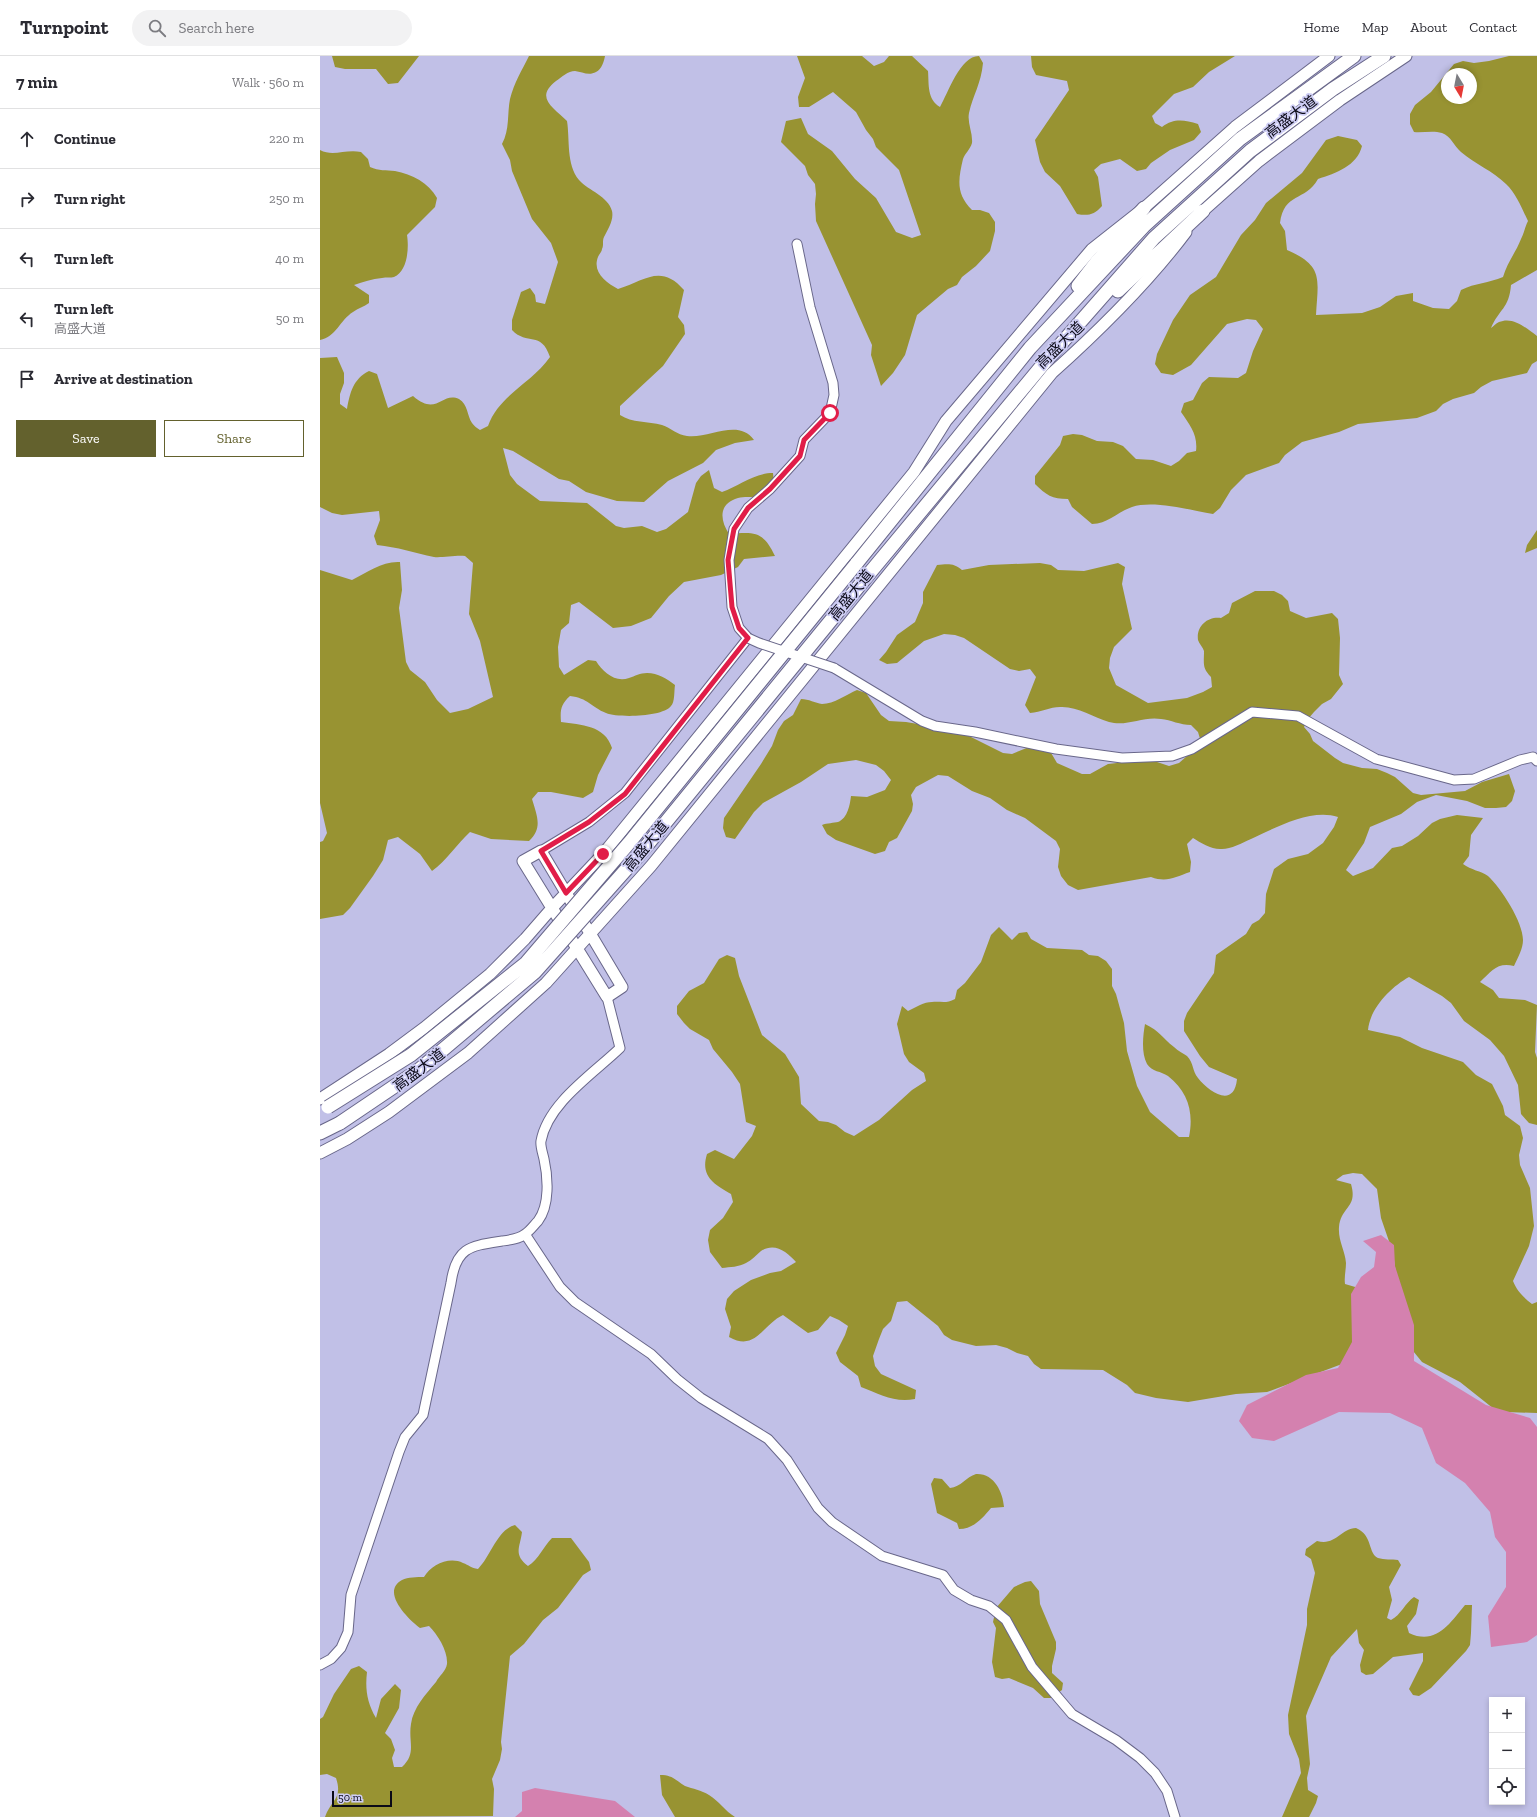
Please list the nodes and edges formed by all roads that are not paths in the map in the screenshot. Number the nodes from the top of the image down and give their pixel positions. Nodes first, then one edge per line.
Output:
1 (1329, 56) edge
2 (1354, 56) edge
3 (1384, 56) edge
4 (1406, 56) edge
5 (1144, 208) junction
6 (1203, 211) junction
7 (797, 244) dead end
8 (1030, 348) junction
9 (1044, 362) junction
10 (748, 638) junction
11 (1537, 761) edge
12 (541, 851) junction
13 (566, 893) junction
14 (552, 908) junction
15 (590, 933) junction
16 (576, 948) junction
17 (607, 997) junction
18 (323, 1106) edge
19 (320, 1133) edge
20 (320, 1153) edge
21 (525, 1234) junction
22 (320, 1665) edge
23 (1175, 1817) edge

1 - 5 main road, 高盛大道
2 - 8 highway, 高盛大道
3 - 9 highway, 高盛大道
4 - 6 main road, 高盛大道
5 - 8 highway
5 - 13 main road, 高盛大道
6 - 9 highway
6 - 15 main road, 高盛大道
7 - 10 street
8 - 18 highway, 高盛大道, bridge
9 - 19 highway, 高盛大道, bridge
10 - 11 street, bridge
10 - 12 street
12 - 13 main road
12 - 14 main road
13 - 14 main road, 高盛大道
13 - 15 main road
14 - 16 main road
14 - 18 main road, 高盛大道
15 - 16 main road, 高盛大道
15 - 17 main road
16 - 17 main road
16 - 20 main road, 高盛大道
17 - 21 street
21 - 22 street
21 - 23 street

